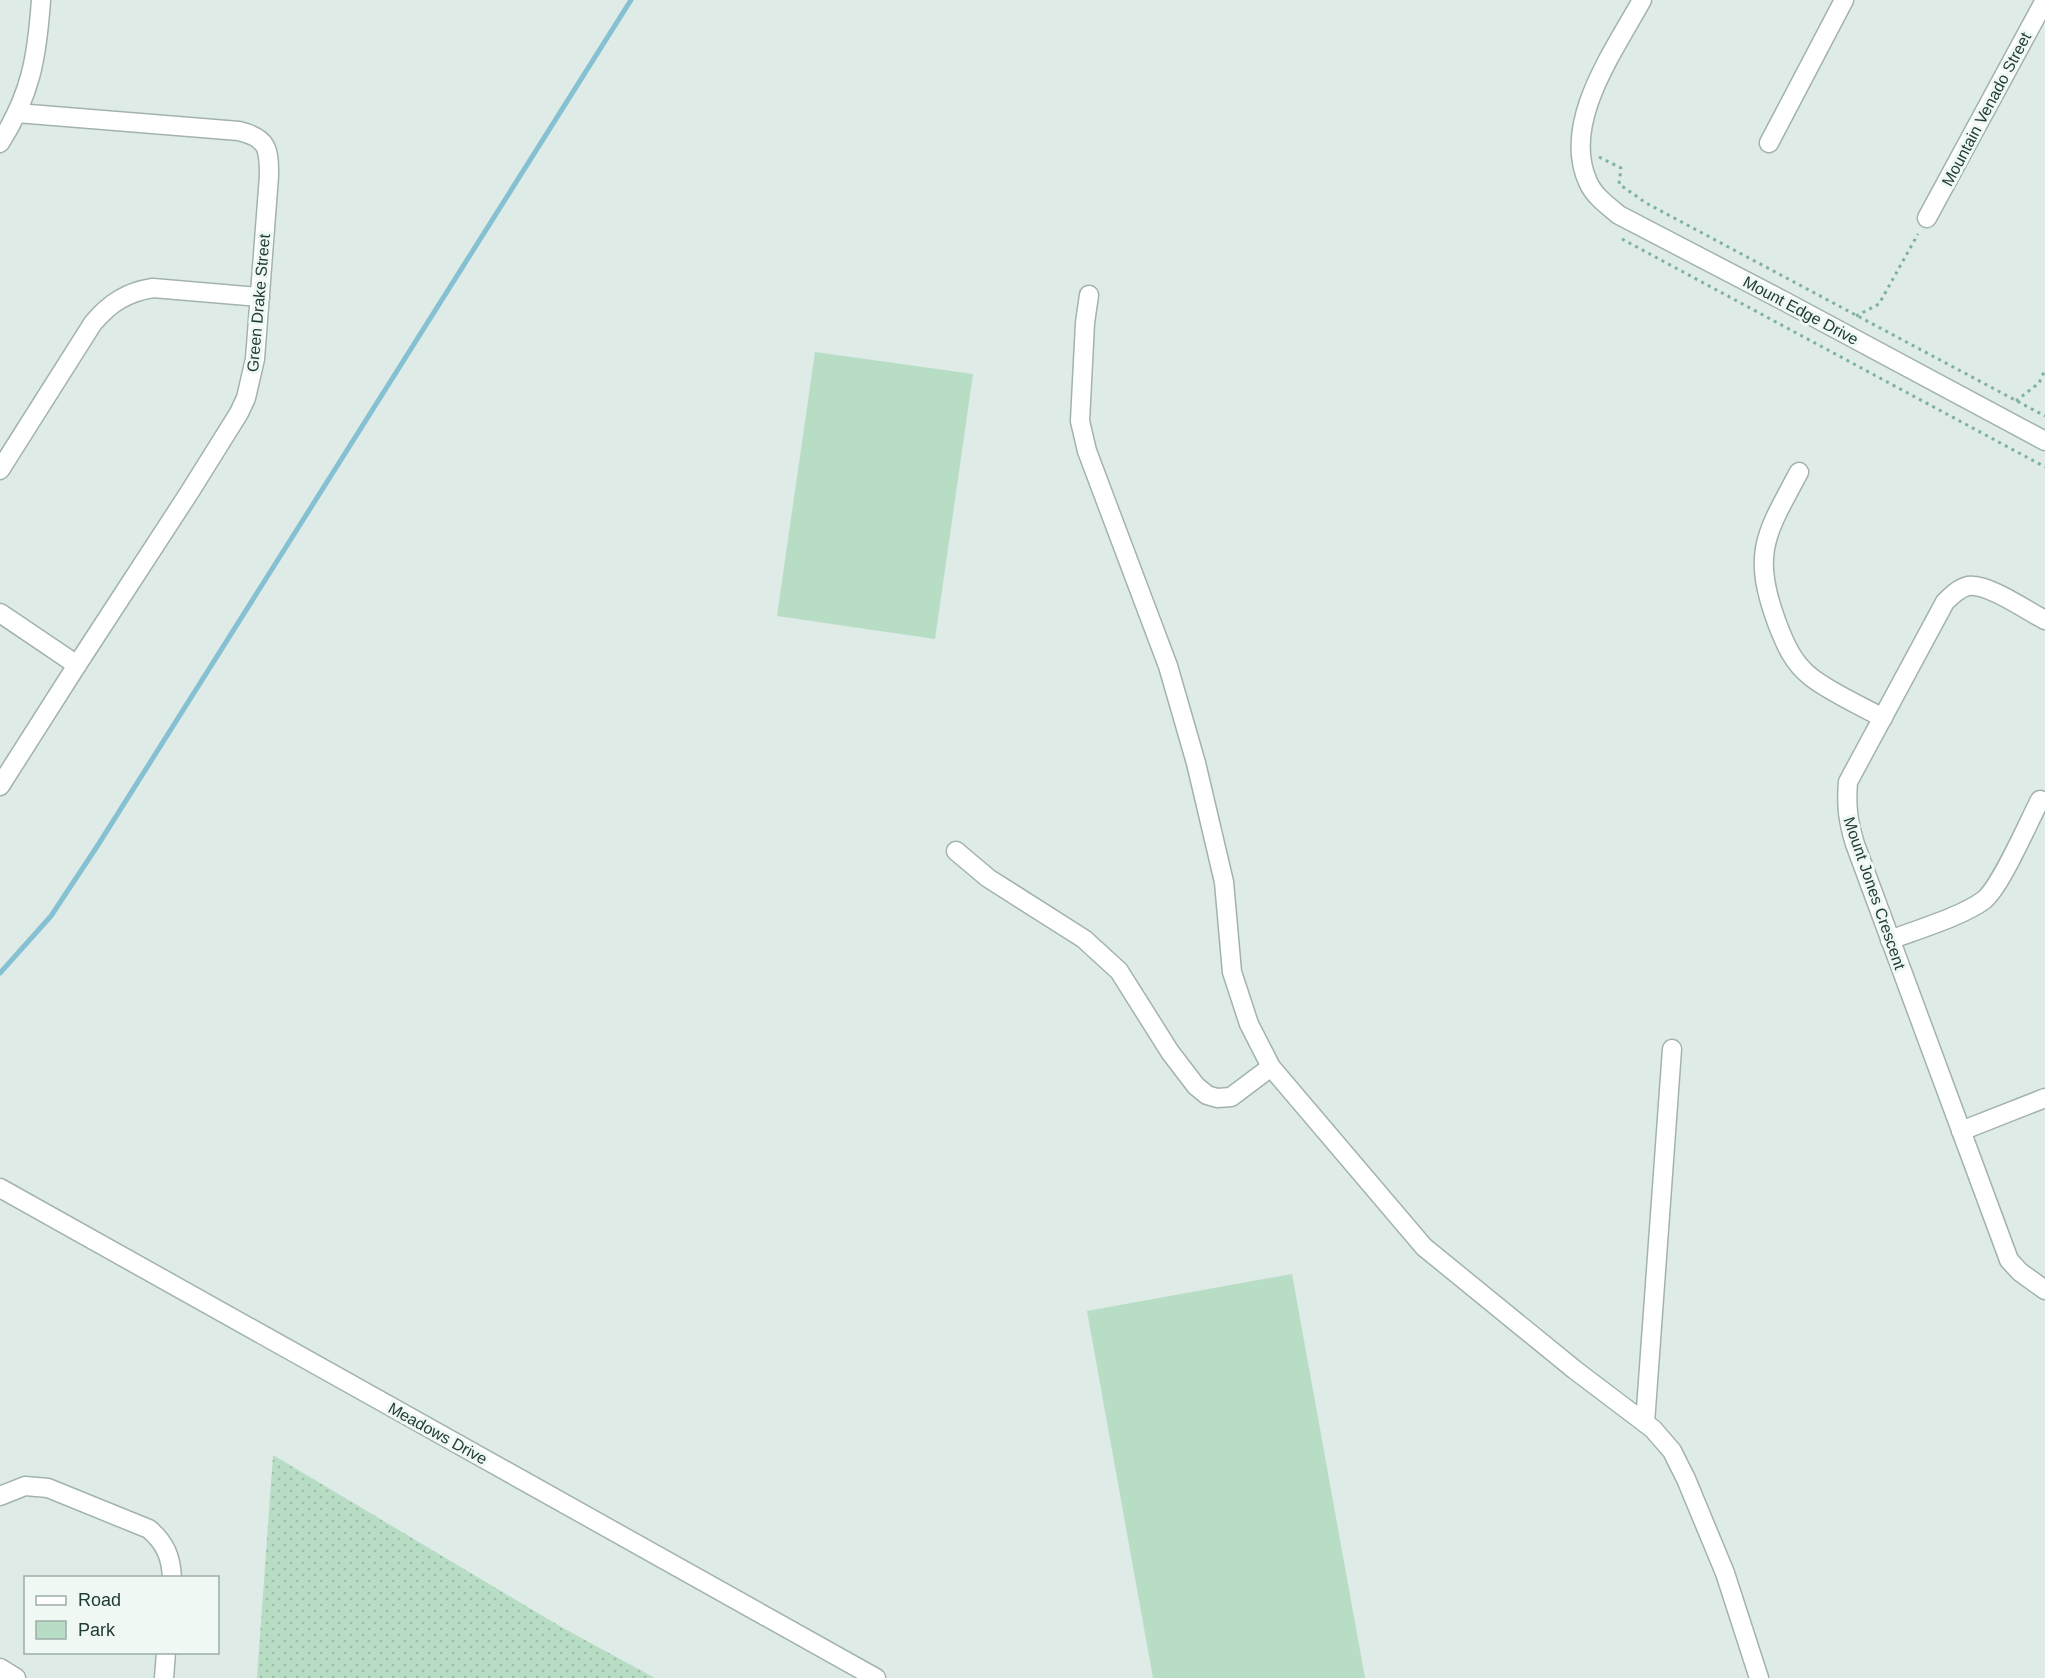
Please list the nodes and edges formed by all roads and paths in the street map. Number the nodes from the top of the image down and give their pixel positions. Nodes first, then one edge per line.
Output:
1 (41, 0) edge
2 (1642, 0) edge
3 (1844, 0) edge
4 (2045, 0) edge
5 (17, 113) junction
6 (0, 143) edge
7 (1769, 143) dead end
8 (1580, 152) junction
9 (1927, 218) joint
10 (1622, 239) dead end
11 (1089, 295) dead end
12 (260, 297) junction
13 (1856, 316) junction
14 (2045, 370) edge
15 (2016, 401) junction
16 (2045, 416) edge
17 (2045, 441) edge
18 (2045, 467) edge
19 (0, 470) edge
20 (1799, 472) dead end
21 (0, 614) edge
22 (2045, 620) edge
23 (76, 665) junction
24 (1883, 718) junction
25 (0, 786) edge
26 (2040, 800) dead end
27 (956, 851) dead end
28 (1890, 940) junction
29 (1672, 1049) dead end
30 (1270, 1067) junction
31 (2045, 1098) edge
32 (1962, 1131) junction
33 (0, 1188) edge
34 (2045, 1290) edge
35 (1645, 1424) junction
36 (0, 1496) edge
37 (172, 1576) edge
38 (166, 1654) edge
39 (0, 1668) edge
40 (16, 1678) edge
41 (164, 1678) edge
42 (876, 1678) edge
43 (1759, 1678) edge

1 - 5 street
2 - 8 street
3 - 7 street
4 - 9 street, Mountain Venado Street
5 - 6 street
5 - 12 street, Green Drake Street
8 - 13 path
8 - 17 street, Mount Edge Drive
9 - 13 path
10 - 18 path
11 - 30 street
12 - 19 street
12 - 23 street, Green Drake Street
13 - 15 path
14 - 15 path
15 - 16 path
20 - 24 street
21 - 23 street
22 - 24 street, Mount Jones Crescent
23 - 25 street, Green Drake Street
24 - 28 street, Mount Jones Crescent
26 - 28 street
27 - 30 street
28 - 32 street, Mount Jones Crescent
29 - 35 street
30 - 35 street
31 - 32 street
32 - 34 street, Mount Jones Crescent
33 - 42 street, Meadows Drive
35 - 43 street
36 - 37 street
38 - 41 street
39 - 40 street

